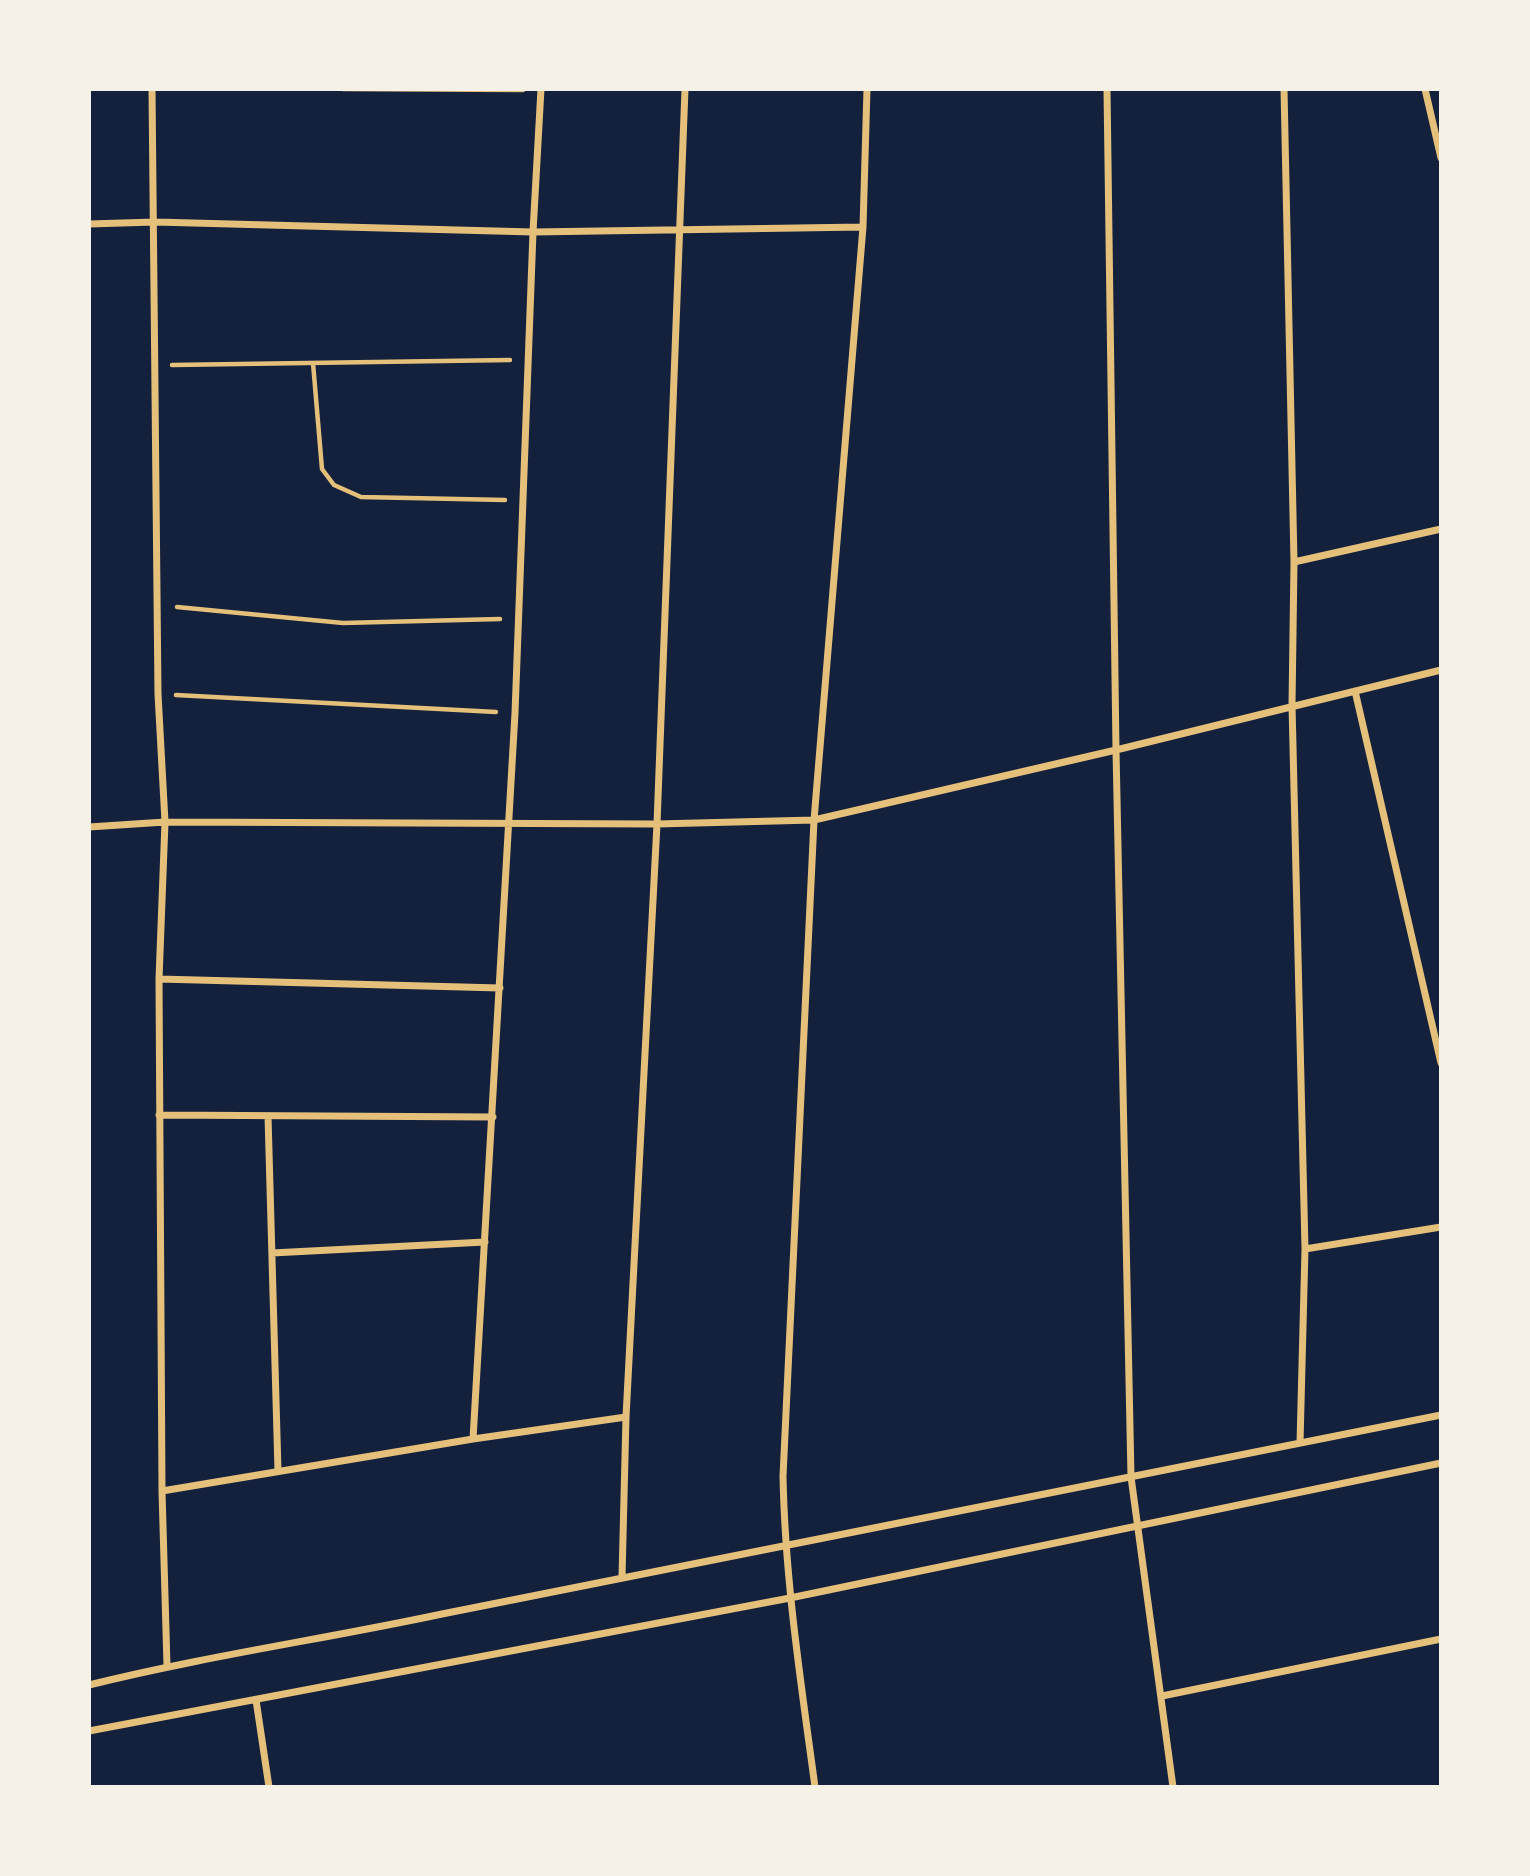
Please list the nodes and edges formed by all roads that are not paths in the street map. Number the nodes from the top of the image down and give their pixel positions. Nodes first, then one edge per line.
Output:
1 (152, 89) edge
2 (685, 89) edge
3 (867, 89) edge
4 (1107, 89) edge
5 (1284, 89) edge
6 (1424, 89) edge
7 (541, 90) edge
8 (1441, 158) edge
9 (155, 222) junction
10 (89, 224) edge
11 (863, 227) junction
12 (681, 229) junction
13 (533, 232) junction
14 (1441, 529) edge
15 (1294, 562) junction
16 (1441, 670) edge
17 (1354, 691) junction
18 (1292, 705) junction
19 (1116, 750) junction
20 (814, 820) junction
21 (165, 822) junction
22 (508, 824) junction
23 (657, 824) junction
24 (89, 827) edge
25 (159, 979) junction
26 (500, 988) junction
27 (1441, 1063) edge
28 (159, 1115) junction
29 (268, 1116) junction
30 (493, 1117) junction
31 (1441, 1227) edge
32 (485, 1242) junction
33 (1305, 1249) junction
34 (272, 1253) junction
35 (1441, 1415) edge
36 (625, 1417) junction
37 (473, 1439) junction
38 (1300, 1443) junction
39 (1441, 1463) edge
40 (278, 1471) junction
41 (1131, 1477) junction
42 (162, 1491) junction
43 (1138, 1526) junction
44 (785, 1544) junction
45 (622, 1577) junction
46 (790, 1598) junction
47 (1441, 1639) edge
48 (167, 1666) junction
49 (89, 1685) edge
50 (1162, 1696) junction
51 (256, 1700) junction
52 (89, 1731) edge
53 (269, 1787) edge
54 (815, 1787) edge
55 (1173, 1787) edge

1 - 9 street
2 - 12 street
3 - 11 street
4 - 19 street
5 - 15 street
6 - 8 street
7 - 13 street
9 - 10 street
9 - 13 street
9 - 21 street
11 - 12 street
11 - 20 street
12 - 13 street
12 - 23 street
13 - 22 street
14 - 15 street
15 - 18 street
16 - 17 street
17 - 18 street
17 - 27 street
18 - 19 street
18 - 33 street
19 - 20 street
19 - 41 street
20 - 23 street
20 - 44 street
21 - 22 street
21 - 24 street
21 - 25 street
22 - 23 street
22 - 26 street
23 - 36 street
25 - 26 street
25 - 28 street
26 - 30 street
28 - 29 street
28 - 42 street
29 - 30 street
29 - 34 street
30 - 32 street
31 - 33 street
32 - 34 street
32 - 37 street
33 - 38 street
34 - 40 street
35 - 38 street
36 - 37 street
36 - 45 street
37 - 40 street
38 - 41 street
39 - 43 street
40 - 42 street
41 - 43 street
41 - 44 street
42 - 48 street
43 - 46 street
43 - 50 street
44 - 45 street
44 - 46 street
45 - 48 street
46 - 51 street
46 - 54 street
47 - 50 street
48 - 49 street
50 - 55 street
51 - 52 street
51 - 53 street

